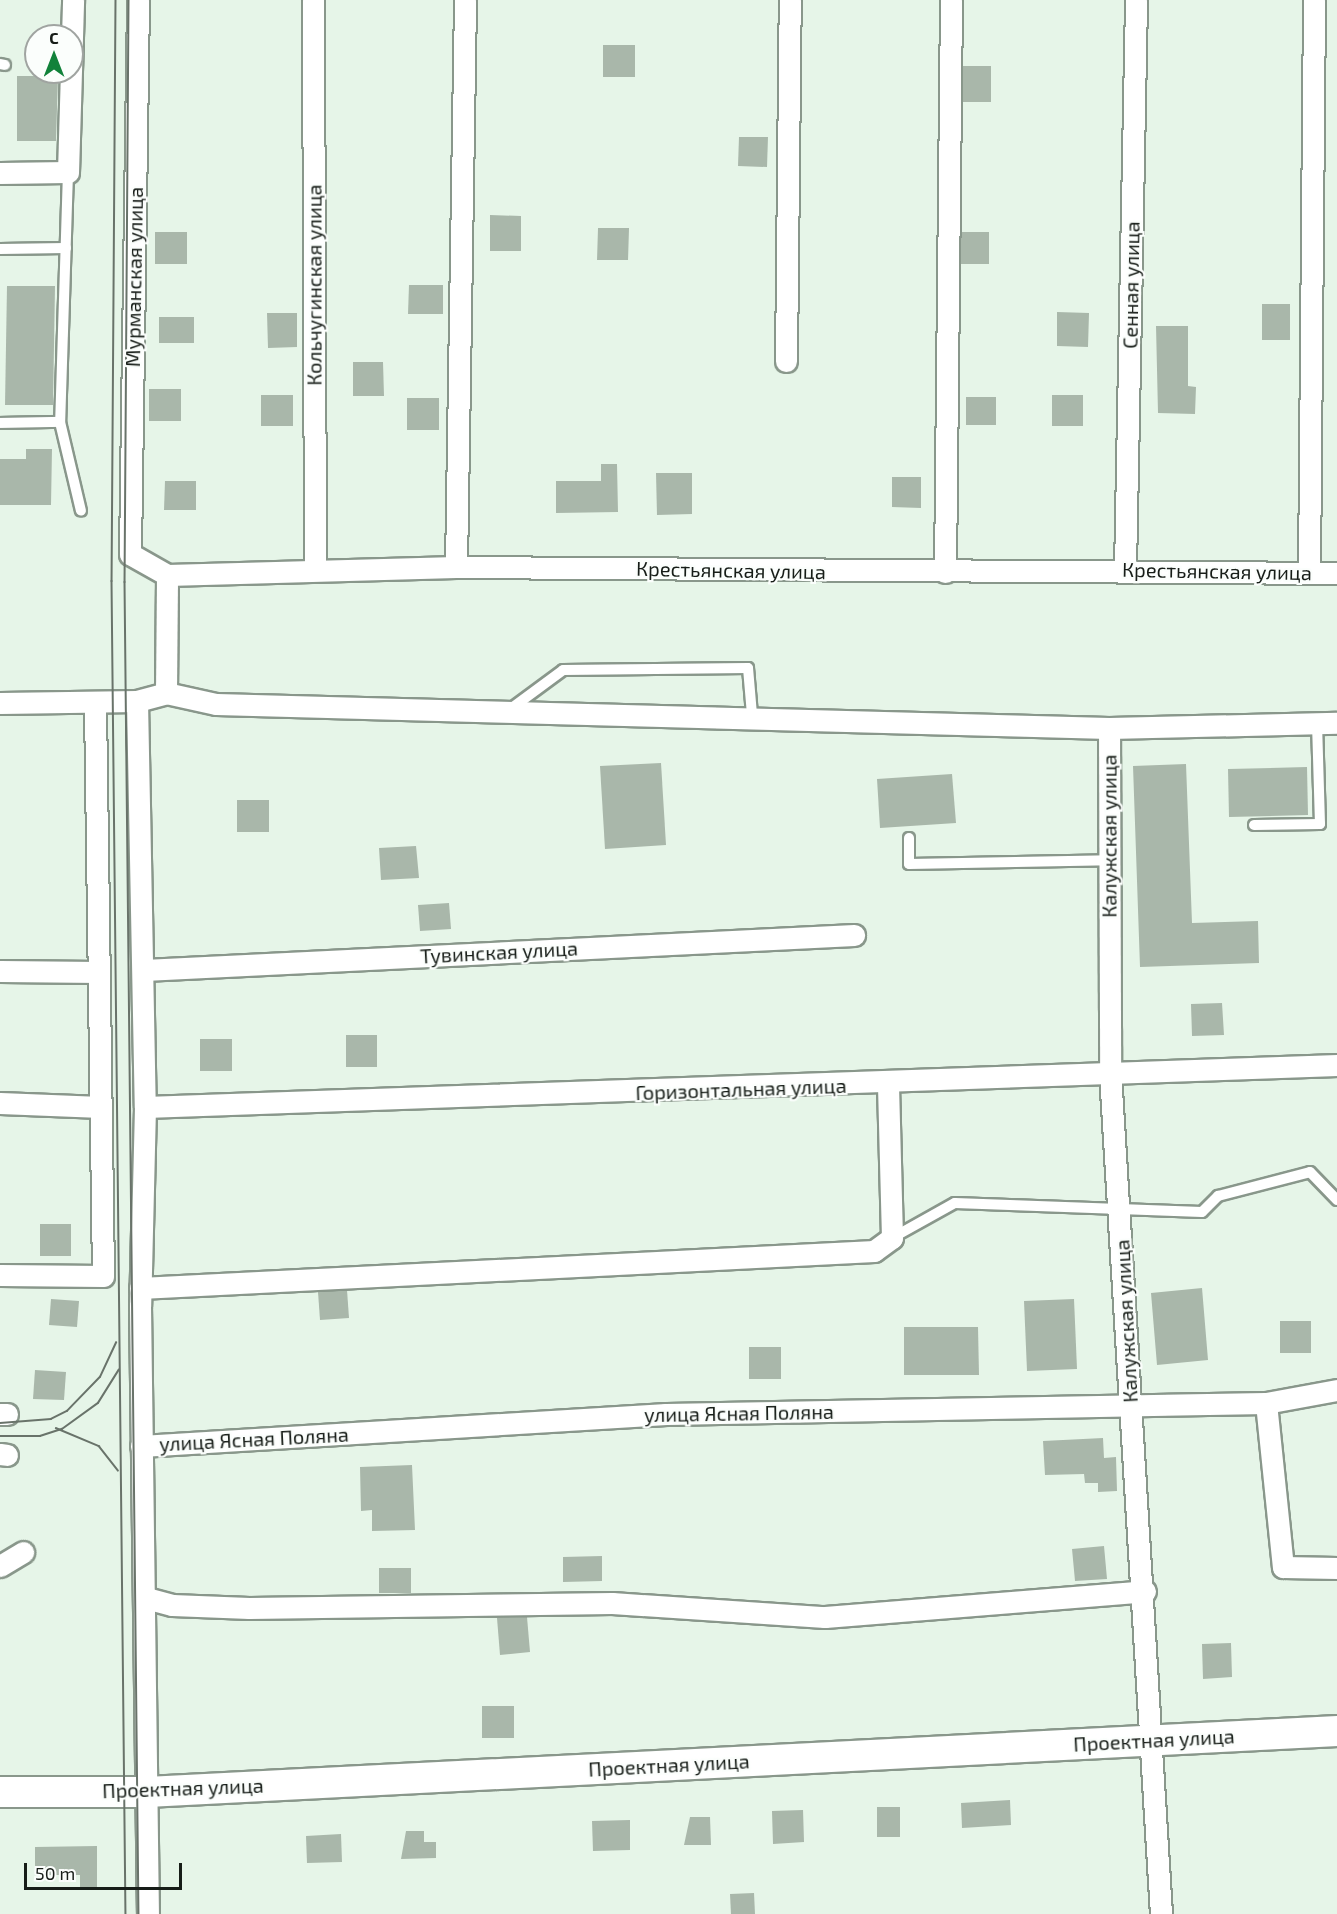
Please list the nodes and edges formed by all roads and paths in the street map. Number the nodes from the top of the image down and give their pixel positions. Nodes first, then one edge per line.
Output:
1 (73, 0) edge
2 (138, 0) edge
3 (314, 0) edge
4 (465, 0) edge
5 (790, 0) edge
6 (951, 0) edge
7 (1136, 0) edge
8 (1314, 0) edge
9 (68, 172) junction
10 (0, 173) edge
11 (66, 248) junction
12 (0, 249) edge
13 (786, 361) dead end
14 (60, 422) junction
15 (0, 423) edge
16 (81, 511) dead end
17 (456, 567) junction
18 (315, 569) junction
19 (1125, 569) junction
20 (945, 572) junction
21 (1309, 573) junction
22 (1337, 573) edge
23 (167, 575) junction
24 (166, 693) junction
25 (137, 701) junction
26 (95, 703) junction
27 (0, 704) edge
28 (506, 712) junction
29 (752, 715) junction
30 (1327, 723) edge
31 (1109, 728) junction
32 (1254, 825) dead end
33 (909, 838) dead end
34 (1109, 860) junction
35 (854, 935) dead end
36 (144, 970) junction
37 (0, 971) edge
38 (99, 972) junction
39 (1337, 1065) edge
40 (1110, 1073) junction
41 (888, 1084) junction
42 (0, 1103) edge
43 (101, 1107) junction
44 (145, 1107) junction
45 (1337, 1200) edge
46 (1120, 1212) junction
47 (892, 1238) junction
48 (0, 1275) edge
49 (140, 1288) junction
50 (1337, 1390) edge
51 (1266, 1403) junction
52 (1131, 1406) junction
53 (141, 1446) junction
54 (23, 1552) dead end
55 (0, 1566) edge
56 (1337, 1568) edge
57 (1145, 1591) junction
58 (146, 1598) junction
59 (1337, 1731) edge
60 (1152, 1740) junction
61 (0, 1792) edge
62 (147, 1792) junction
63 (148, 1914) edge
64 (1161, 1914) edge

1 - 9 street
2 - 23 street, Мурманская улица
3 - 18 street, Кольчугинская улица
4 - 17 street
5 - 13 street
6 - 20 street
7 - 19 street, Сенная улица
8 - 21 street
9 - 10 street
9 - 11 lane
11 - 12 lane
11 - 14 lane
14 - 15 lane
14 - 16 lane
17 - 18 street, Крестьянская улица
17 - 20 street, Крестьянская улица
18 - 23 street, Крестьянская улица
19 - 20 street, Крестьянская улица
19 - 21 street, Крестьянская улица
21 - 22 street, Крестьянская улица
23 - 24 street
24 - 25 street
24 - 28 street
25 - 26 street
25 - 36 street
26 - 27 street
26 - 38 street
28 - 29 street
28 - 29 lane
29 - 31 street
30 - 31 street
30 - 32 lane
31 - 34 street, Калужская улица
33 - 34 lane
34 - 40 street, Калужская улица
35 - 36 street, Тувинская улица
36 - 44 street
37 - 38 street
38 - 43 street
39 - 40 street, Горизонтальная улица
40 - 41 street, Горизонтальная улица
40 - 46 street, Калужская улица
41 - 44 street, Горизонтальная улица
41 - 47 street
42 - 43 street
43 - 48 street
44 - 49 street
45 - 46 lane
46 - 47 lane
46 - 52 street, Калужская улица
47 - 49 street
49 - 53 street
50 - 51 street, улица Ясная Поляна
51 - 52 street, улица Ясная Поляна
51 - 56 street
52 - 53 street, улица Ясная Поляна
52 - 57 street, Калужская улица
53 - 58 street
54 - 55 street
57 - 58 street
57 - 60 street, Калужская улица
58 - 62 street
59 - 60 main road, Проектная улица
60 - 62 main road, Проектная улица
60 - 64 street, Калужская улица
61 - 62 main road, Проектная улица
62 - 63 street

